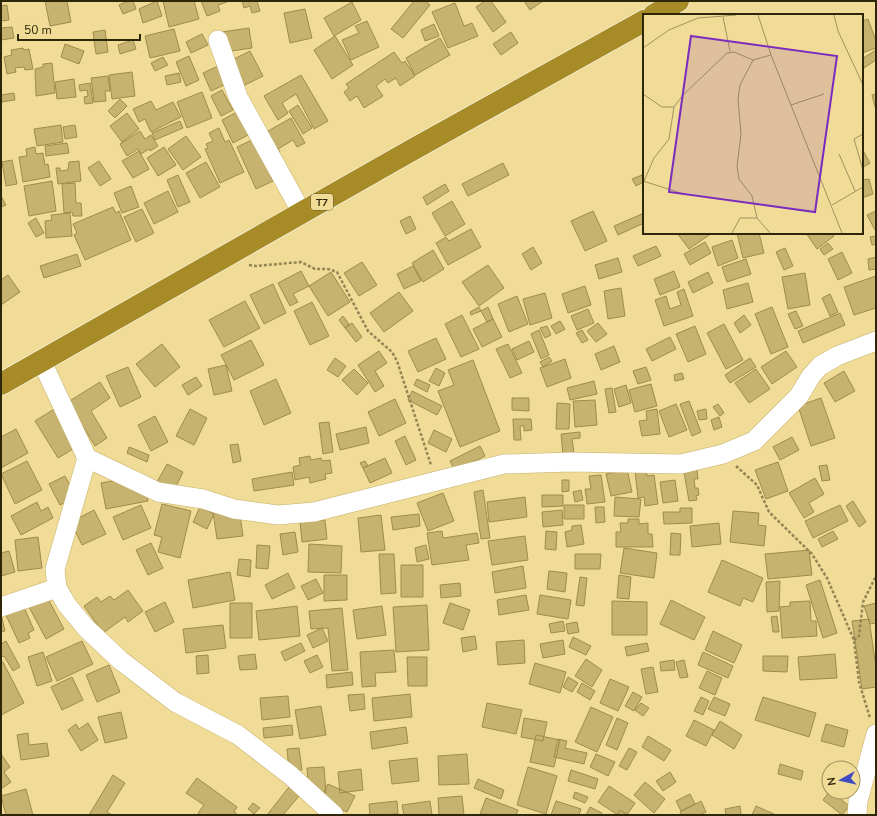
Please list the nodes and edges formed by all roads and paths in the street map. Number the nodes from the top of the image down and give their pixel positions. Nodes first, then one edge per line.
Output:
1 (678, 1) edge
2 (656, 14) edge
3 (643, 22) edge
4 (218, 40) dead end
5 (302, 213) junction
6 (221, 259) junction
7 (876, 342) edge
8 (42, 362) junction
9 (1, 384) edge
10 (723, 454) junction
11 (87, 458) junction
12 (437, 481) junction
13 (876, 576) edge
14 (57, 588) junction
15 (1, 607) edge
16 (854, 640) junction
17 (876, 734) edge
18 (334, 815) edge
19 (857, 815) edge

1 - 2 highway
3 - 5 highway, T7
4 - 5 street
5 - 6 highway, T7
6 - 8 highway, T7
6 - 12 path
7 - 10 street
8 - 9 highway, T7
8 - 11 street
10 - 12 street
10 - 16 path
11 - 12 street
11 - 14 street
13 - 16 path
14 - 15 street
14 - 18 street
16 - 17 path
17 - 19 street

